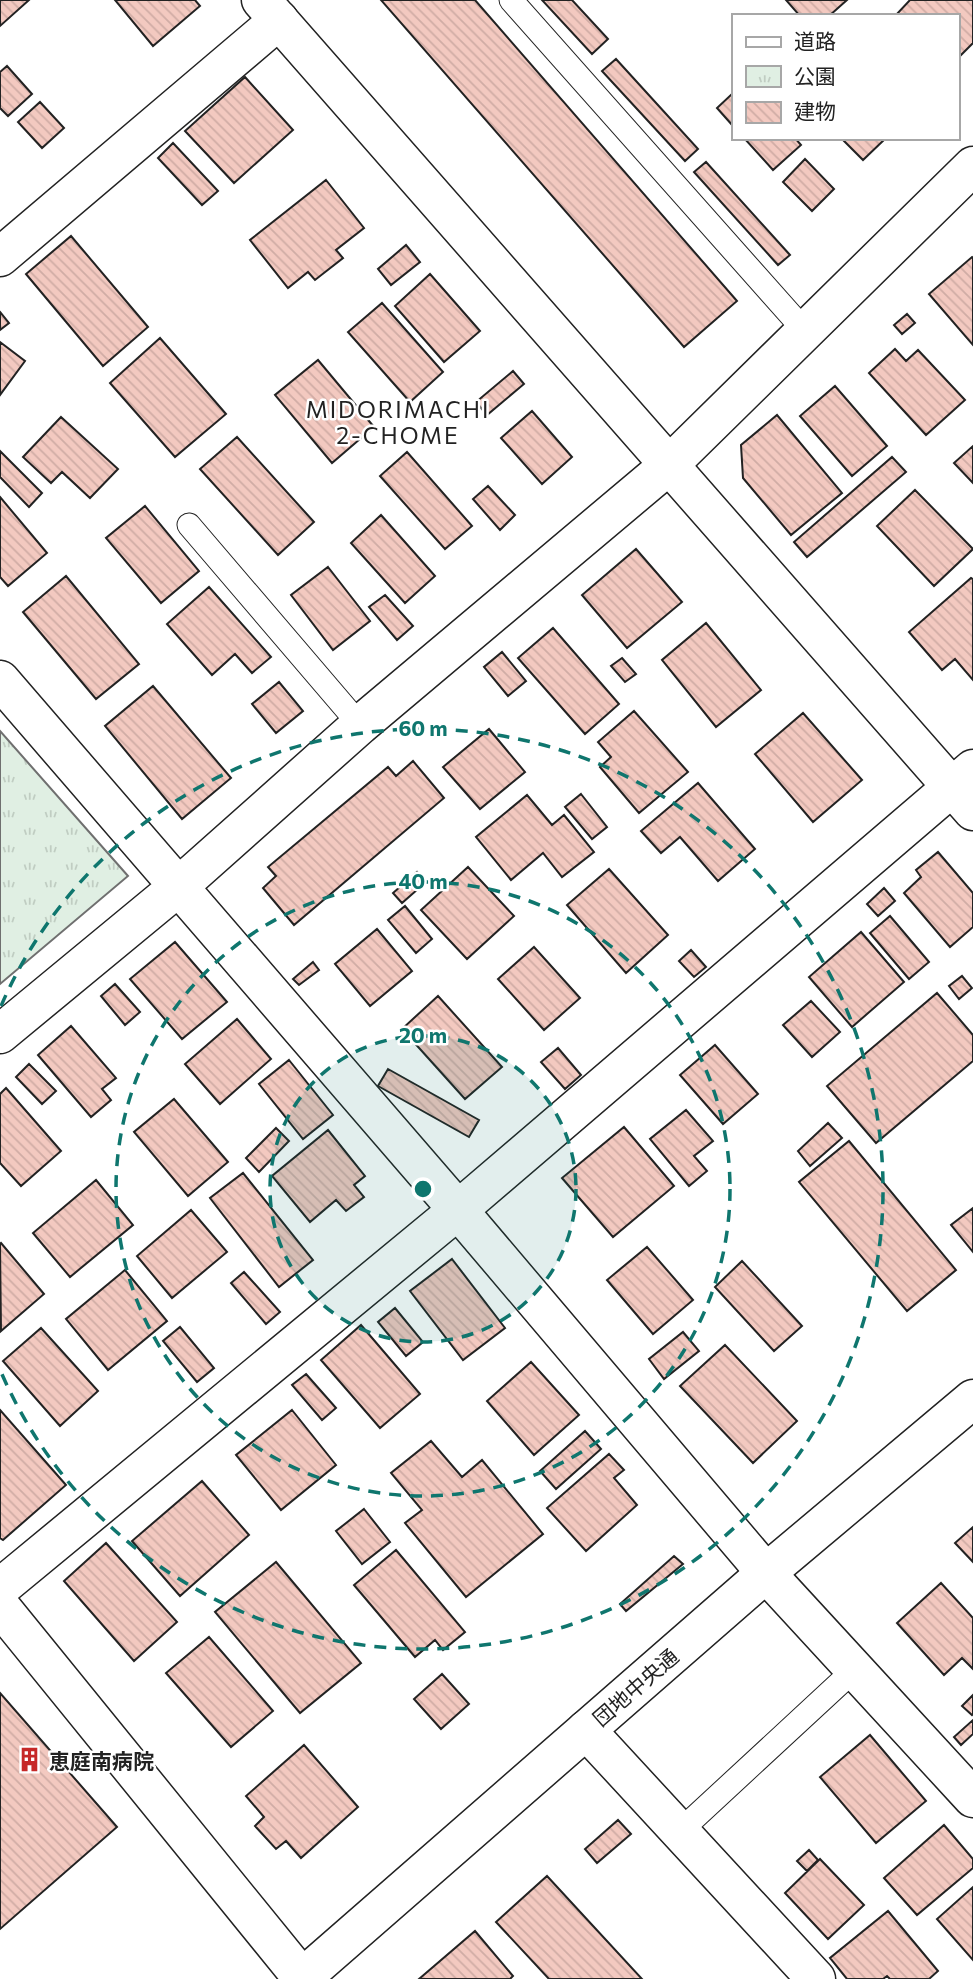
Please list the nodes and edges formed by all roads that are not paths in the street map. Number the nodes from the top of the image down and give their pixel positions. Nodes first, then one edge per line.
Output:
1 (511, 0) edge
2 (270, 10) edge
3 (973, 166) edge
4 (0, 257) edge
5 (805, 331) junction
6 (669, 465) junction
7 (189, 525) dead end
8 (0, 680) edge
9 (360, 725) junction
10 (966, 789) edge
11 (178, 887) junction
12 (0, 1034) edge
13 (458, 1210) junction
14 (973, 1399) edge
15 (766, 1573) junction
16 (0, 1588) edge
17 (0, 1606) edge
18 (853, 1670) junction
19 (586, 1730) junction
20 (973, 1798) edge
21 (679, 1832) junction
22 (302, 1979) edge
23 (816, 1979) edge

1 - 5 lane
2 - 4 street
2 - 6 street
3 - 5 street
5 - 6 street
6 - 9 street
6 - 10 street
7 - 9 lane
8 - 11 street
9 - 11 street
10 - 13 street
11 - 12 street
11 - 13 street
13 - 15 street
13 - 16 street
14 - 15 street, 団地中央通
15 - 18 street
15 - 19 street, 団地中央通
17 - 22 street
18 - 20 street
18 - 21 lane
19 - 21 street
19 - 22 street, 団地中央通
21 - 23 street

